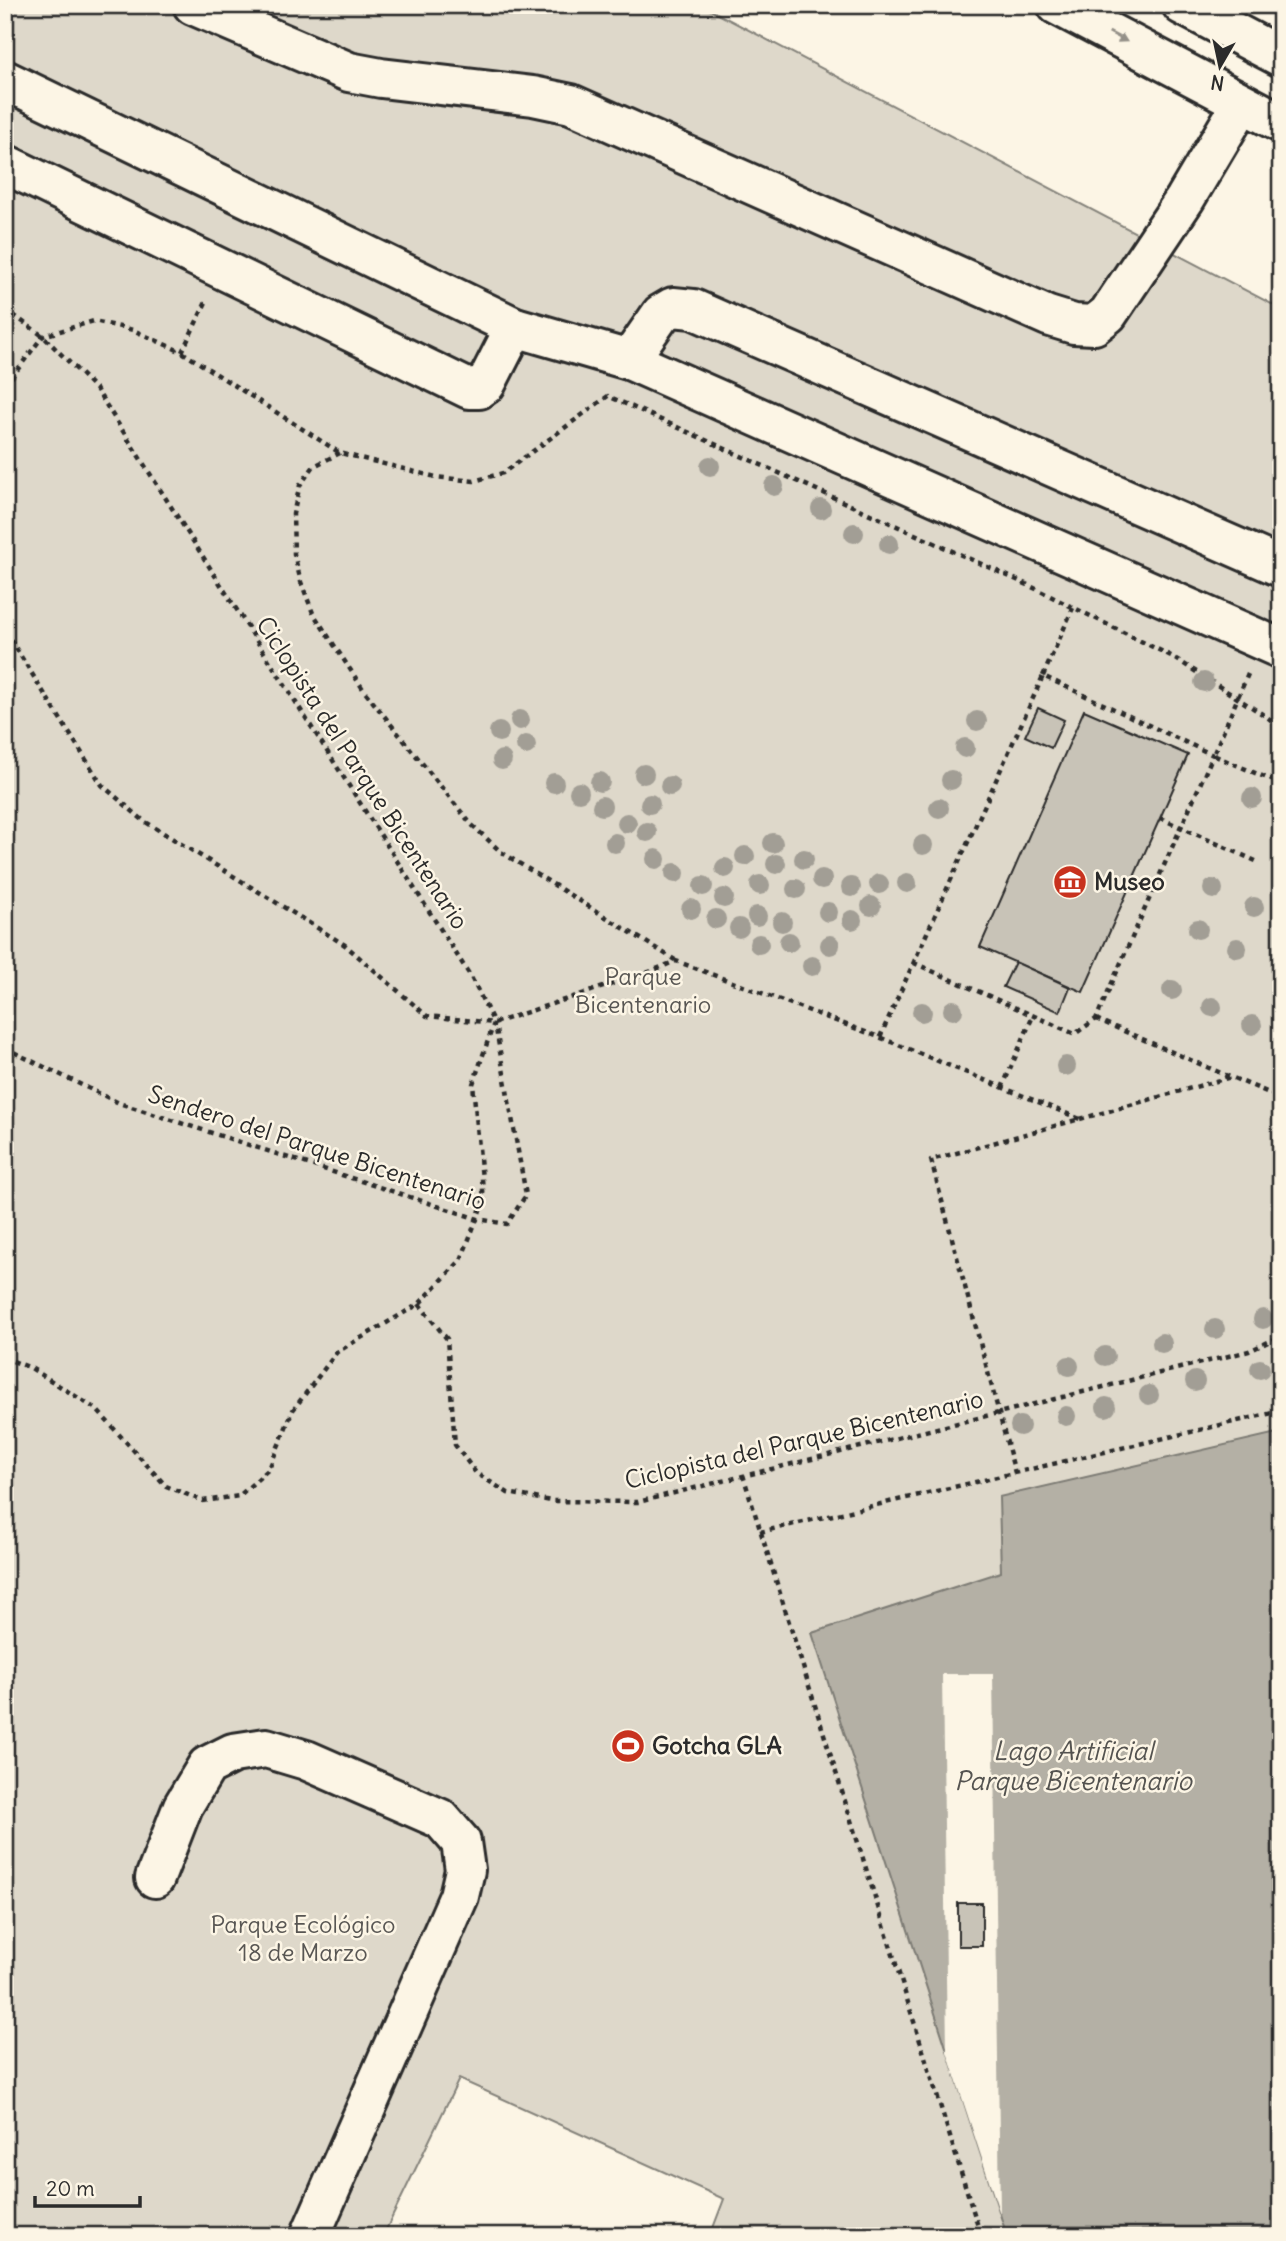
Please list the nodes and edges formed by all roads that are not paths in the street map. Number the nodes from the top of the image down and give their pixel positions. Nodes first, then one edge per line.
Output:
1 (194, 5) edge
2 (1182, 5) edge
3 (1066, 7) edge
4 (1281, 57) edge
5 (5, 80) edge
6 (1242, 103) junction
7 (1281, 123) edge
8 (5, 164) edge
9 (516, 327) junction
10 (629, 360) junction
11 (1281, 567) edge
12 (1271, 645) edge
13 (155, 1878) dead end
14 (310, 2236) edge

1 - 6 lane
2 - 4 lane
3 -> 6 lane
5 - 9 lane
6 - 7 lane
8 - 9 lane
9 - 10 lane
10 - 11 lane
10 - 12 lane
13 - 14 lane

